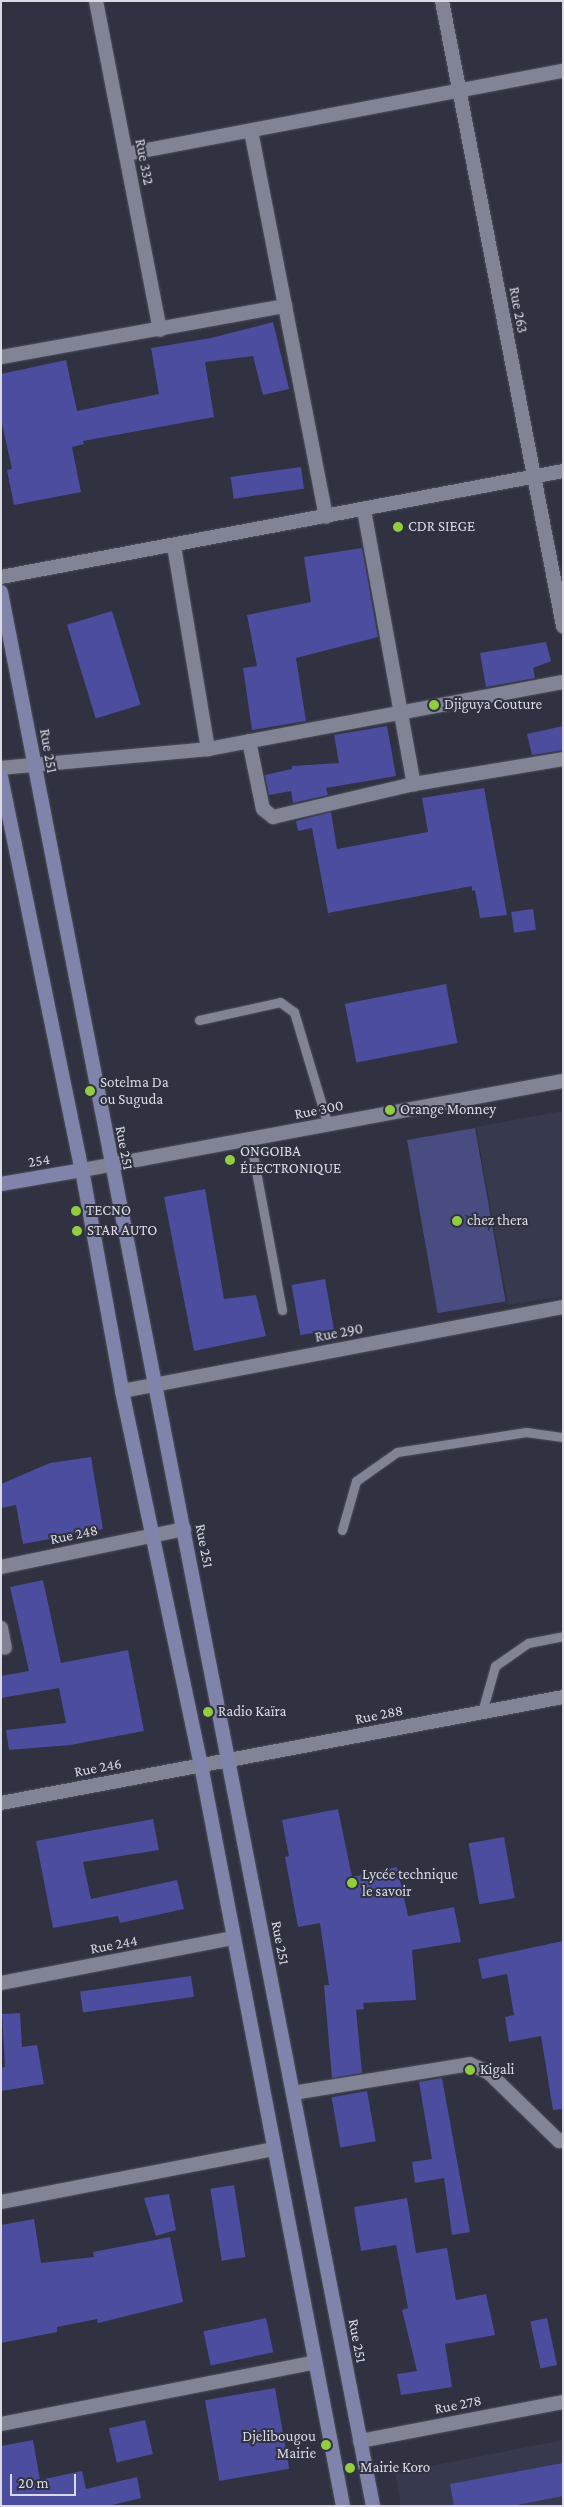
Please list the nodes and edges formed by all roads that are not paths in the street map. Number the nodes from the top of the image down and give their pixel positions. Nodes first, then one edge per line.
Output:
1 (96, 1) edge
2 (442, 1) edge
3 (563, 71) edge
4 (459, 90) junction
5 (250, 131) junction
6 (126, 154) junction
7 (285, 306) junction
8 (160, 330) junction
9 (1, 357) edge
10 (563, 471) edge
11 (534, 477) junction
12 (364, 510) junction
13 (326, 517) junction
14 (174, 546) junction
15 (1, 577) edge
16 (1, 592) edge
17 (563, 626) edge
18 (563, 682) edge
19 (401, 712) junction
20 (250, 741) junction
21 (208, 748) junction
22 (563, 759) edge
23 (34, 765) junction
24 (1, 768) edge
25 (1, 777) edge
26 (414, 784) junction
27 (200, 1020) dead end
28 (563, 1081) edge
29 (328, 1124) junction
30 (250, 1139) junction
31 (110, 1165) junction
32 (82, 1170) junction
33 (1, 1184) edge
34 (563, 1307) edge
35 (282, 1310) dead end
36 (155, 1384) junction
37 (122, 1391) junction
38 (563, 1437) edge
39 (184, 1529) junction
40 (342, 1530) dead end
41 (153, 1534) junction
42 (1, 1567) edge
43 (1, 1628) edge
44 (563, 1636) edge
45 (5, 1648) dead end
46 (563, 1697) edge
47 (482, 1712) junction
48 (229, 1760) junction
49 (200, 1765) junction
50 (1, 1803) edge
51 (232, 1938) junction
52 (1, 1983) edge
53 (293, 2093) junction
54 (563, 2140) edge
55 (273, 2149) junction
56 (1, 2202) edge
57 (313, 2363) junction
58 (563, 2402) edge
59 (1, 2424) edge
60 (360, 2440) junction
61 (342, 2506) edge
62 (373, 2506) edge

1 - 6 street, Rue 332
2 - 4 street, Rue 263
3 - 4 street
4 - 5 street
4 - 11 street, Rue 263
5 - 6 street
5 - 7 street
6 - 8 street, Rue 332
7 - 8 street
7 - 13 street
8 - 9 street
10 - 11 street
11 - 12 street
11 - 17 street, Rue 263
12 - 13 street
12 - 19 street
13 - 14 street
14 - 15 street
14 - 21 street
16 - 23 main road, Rue 251
18 - 19 street
19 - 20 street
19 - 26 street
20 - 21 street
20 - 26 street
21 - 23 street
22 - 26 street
23 - 24 street
23 - 31 main road, Rue 251
25 - 32 main road
27 - 29 lane
28 - 29 street, Rue 300
29 - 30 street, Rue 300
30 - 31 street, Rue 300
30 - 35 lane
31 - 32 street, Rue 300
31 - 36 main road, Rue 251
32 - 33 main road, 254
32 - 37 main road
34 - 36 street, Rue 290
36 - 37 street, Rue 290
36 - 39 main road, Rue 251
37 - 41 main road
38 - 40 lane
39 - 41 street, Rue 248
39 - 48 main road, Rue 251
41 - 42 street, Rue 248
41 - 49 main road
43 - 45 street
44 - 47 lane
46 - 47 street, Rue 288
47 - 48 street, Rue 288
48 - 49 street, Rue 288
48 - 53 main road, Rue 251
49 - 50 street, Rue 246
49 - 51 main road
51 - 52 street, Rue 244
51 - 55 main road
53 - 54 street
53 - 60 main road, Rue 251
55 - 56 street
55 - 57 main road
57 - 59 street
57 - 61 main road
58 - 60 street, Rue 278
60 - 62 main road, Rue 251

